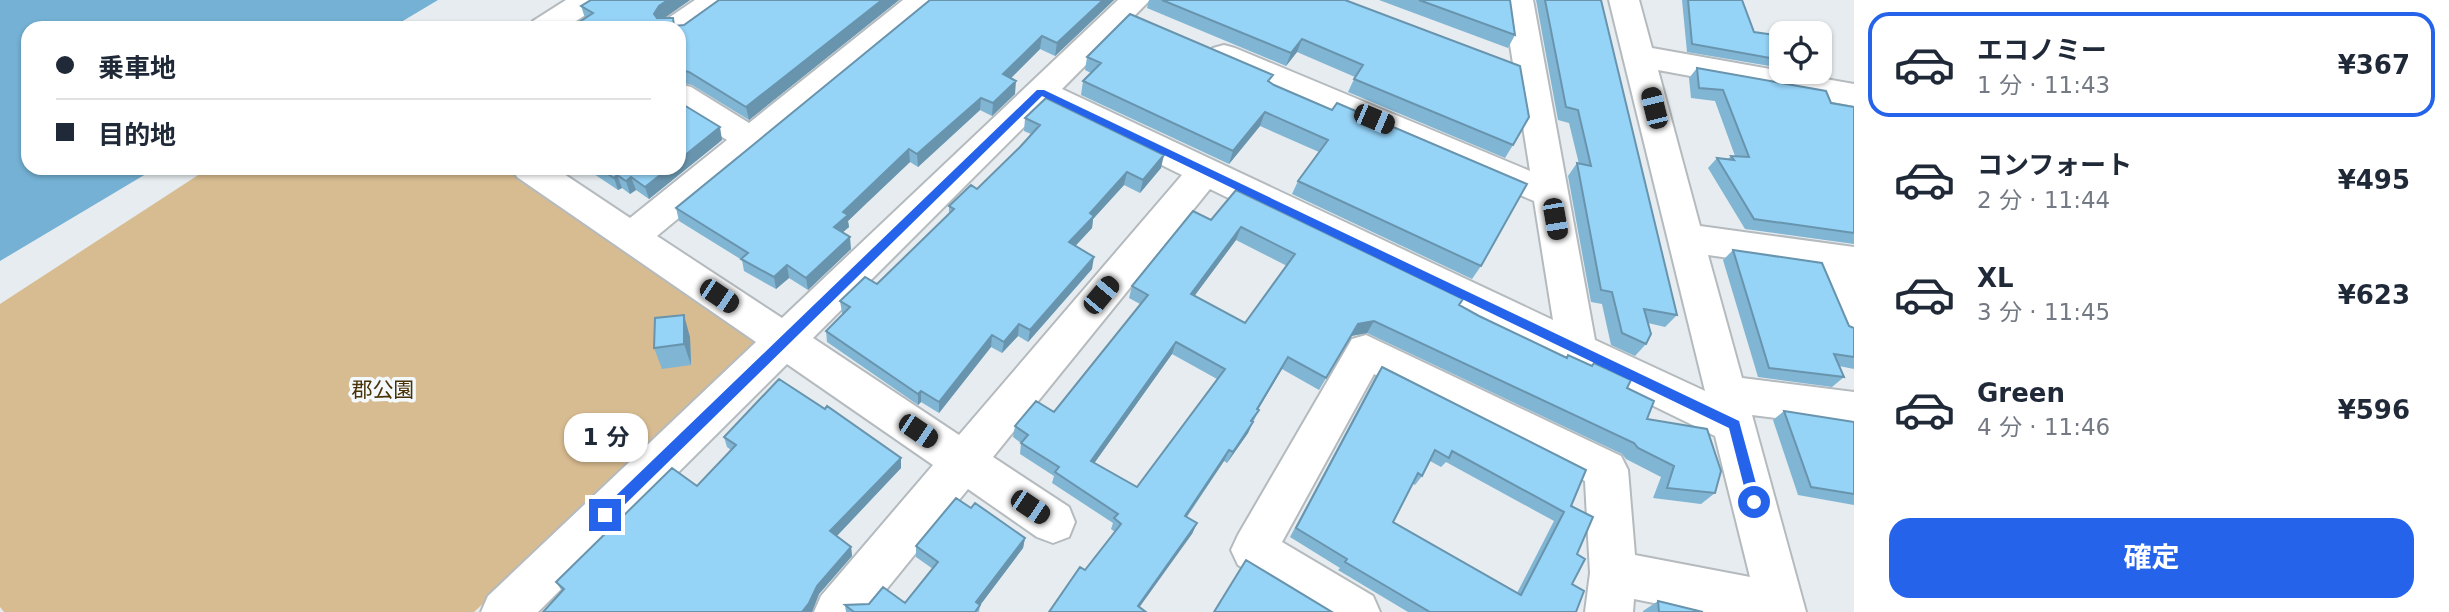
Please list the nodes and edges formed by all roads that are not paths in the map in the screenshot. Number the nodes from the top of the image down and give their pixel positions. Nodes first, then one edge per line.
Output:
1 (587, 0) edge
2 (715, 0) edge
3 (922, 0) edge
4 (1518, 0) edge
5 (1624, 0) edge
6 (1135, 12) edge
7 (561, 21) edge
8 (685, 21) edge
9 (1198, 44) edge
10 (1640, 56) junction
11 (1040, 92) junction
12 (1854, 95) edge
13 (686, 100) edge
14 (751, 139) junction
15 (1205, 171) junction
16 (539, 175) edge
17 (1551, 194) junction
18 (631, 237) junction
19 (1687, 238) junction
20 (1841, 260) edge
21 (1854, 323) edge
22 (784, 341) junction
23 (1577, 348) junction
24 (1730, 410) junction
25 (1854, 410) edge
26 (963, 461) junction
27 (1053, 522) dead end
28 (1611, 592) edge
29 (1781, 609) edge
30 (505, 612) edge
31 (838, 612) edge
32 (1356, 612) edge

1 - 7 street
2 - 8 street
3 - 14 street
4 - 17 street
5 - 10 street
6 - 11 street
9 - 17 street
10 - 12 street
10 - 19 street
11 - 15 street
11 - 22 street
13 - 14 street
14 - 18 street
15 - 23 street
15 - 26 street
16 - 18 street
17 - 23 street
18 - 22 street
19 - 20 street
19 - 24 street
20 - 21 street
22 - 26 street
22 - 30 street
23 - 24 street
24 - 25 street
24 - 29 street
26 - 27 street
26 - 31 street
28 - 29 street
28 - 32 street

